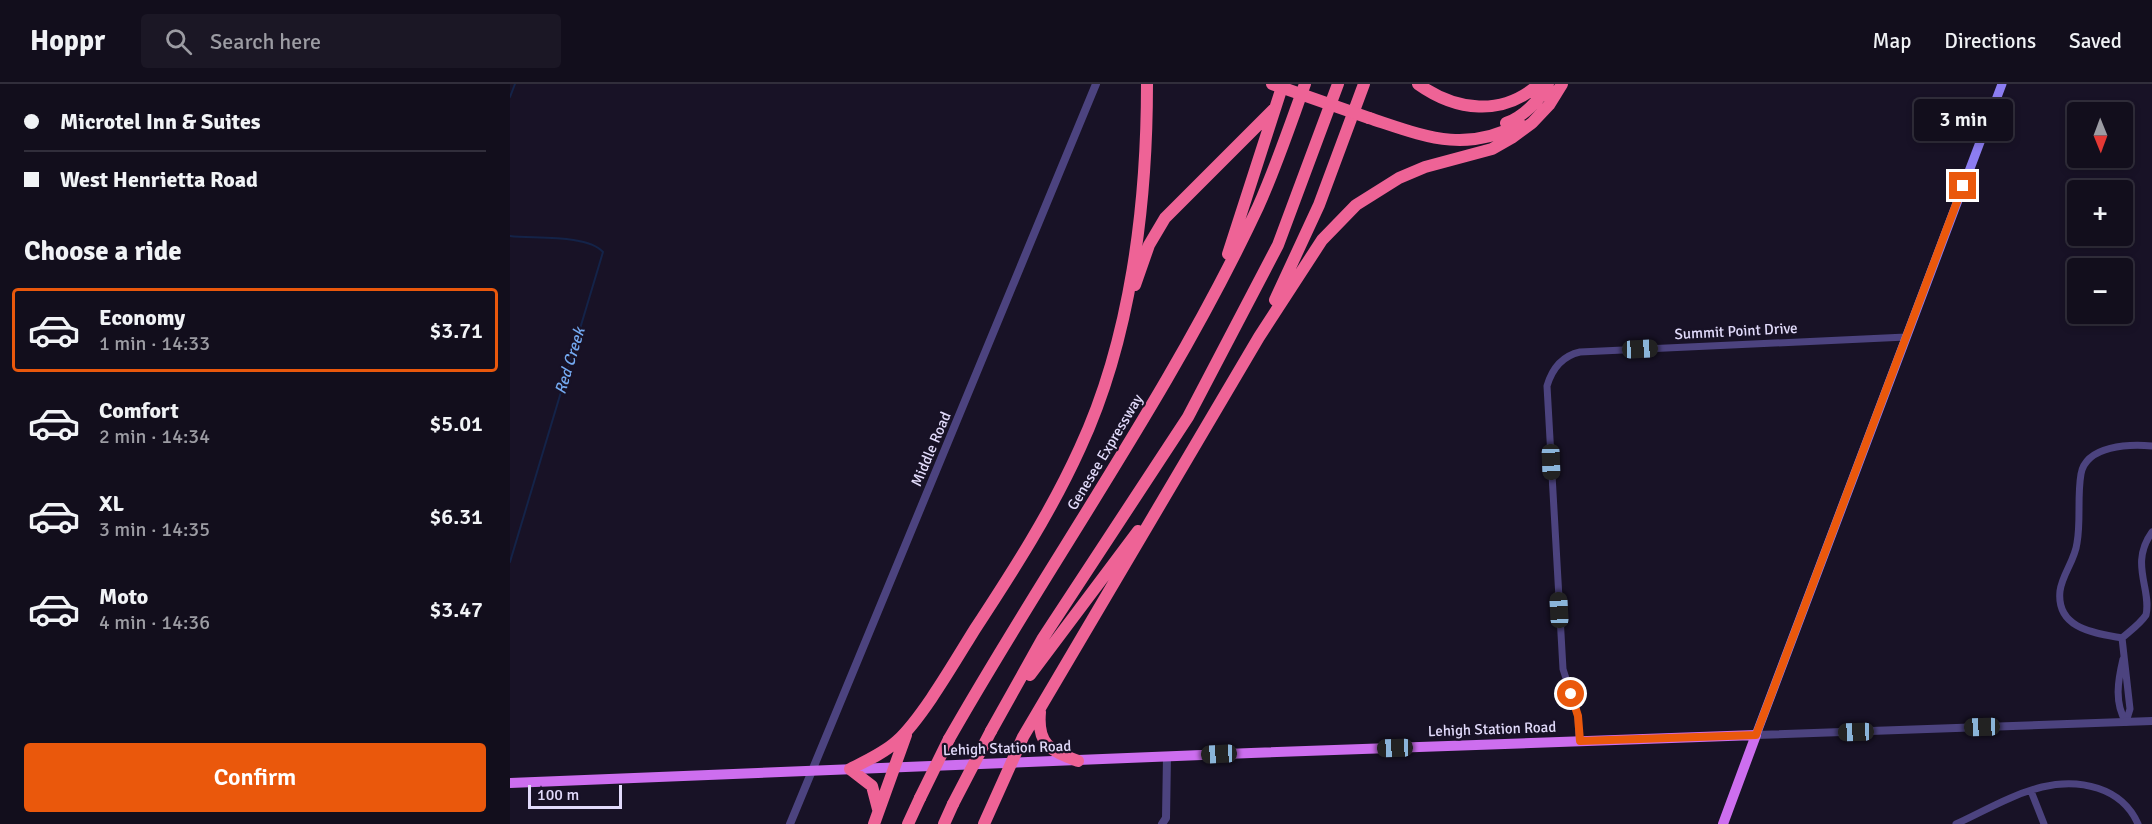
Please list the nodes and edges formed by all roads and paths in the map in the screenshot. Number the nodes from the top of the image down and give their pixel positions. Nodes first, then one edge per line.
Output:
1 (1096, 84) edge
2 (1147, 84) edge
3 (1272, 84) edge
4 (1283, 84) edge
5 (1291, 84) edge
6 (1305, 84) edge
7 (1338, 84) edge
8 (1364, 84) edge
9 (1418, 84) edge
10 (1539, 84) edge
11 (1548, 84) edge
12 (1560, 84) edge
13 (2002, 84) edge
14 (1275, 108) junction
15 (1370, 115) junction
16 (1215, 294) junction
17 (1122, 321) junction
18 (1259, 337) junction
19 (1906, 337) junction
20 (2152, 446) edge
21 (1172, 485) junction
22 (2152, 532) edge
23 (2122, 638) junction
24 (1005, 707) junction
25 (1041, 708) junction
26 (2126, 722) junction
27 (2152, 722) edge
28 (908, 730) junction
29 (1756, 735) junction
30 (1580, 741) junction
31 (1167, 756) junction
32 (1078, 761) junction
33 (1011, 763) junction
34 (892, 768) junction
35 (850, 769) junction
36 (812, 771) junction
37 (510, 783) edge
38 (2031, 791) junction
39 (878, 809) junction
40 (790, 824) edge
41 (874, 824) edge
42 (908, 824) edge
43 (944, 824) edge
44 (984, 824) edge
45 (1162, 824) edge
46 (1723, 824) edge
47 (1956, 824) edge
48 (2044, 824) edge
49 (2138, 824) edge

1 - 36 street, Middle Road
2 - 17 highway
3 - 15 highway, bridge
4 - 14 highway
5 - 15 highway
6 - 16 highway, Genesee Expressway
7 - 24 highway
8 - 18 highway
9 - 10 highway
11 - 15 highway
12 - 15 highway
12 - 18 highway
13 - 19 main road
14 - 16 highway
14 - 17 highway
16 - 42 highway, Genesee Expressway, bridge
17 - 28 highway
18 - 21 highway
19 - 29 main road
19 - 30 street, Summit Point Drive
20 - 23 street
21 - 24 highway
21 - 25 highway
22 - 23 street
23 - 26 street
24 - 43 highway, bridge
25 - 32 highway
25 - 33 highway
26 - 27 street, Lehigh Station Road
26 - 29 street, Lehigh Station Road
28 - 34 highway
28 - 35 highway
29 - 30 main road, Lehigh Station Road
29 - 46 main road
30 - 31 main road, Lehigh Station Road
31 - 32 main road, Lehigh Station Road
31 - 45 street
32 - 33 main road, Lehigh Station Road
33 - 34 main road, Lehigh Station Road
33 - 44 highway
34 - 35 main road, Lehigh Station Road
34 - 39 highway
35 - 36 main road, Lehigh Station Road
35 - 39 highway
36 - 37 main road, Lehigh Station Road
36 - 40 street, Middle Road
38 - 47 street
38 - 48 street
38 - 49 street
39 - 41 highway

